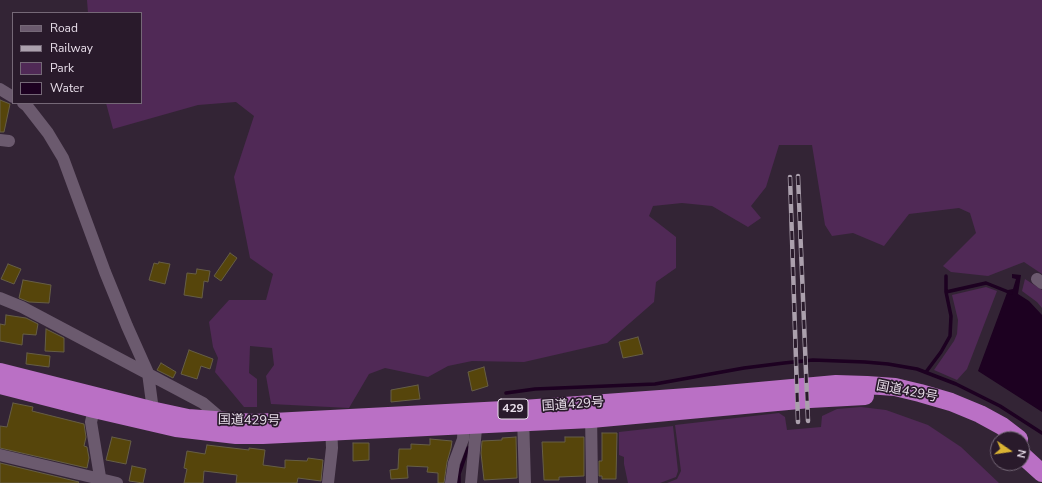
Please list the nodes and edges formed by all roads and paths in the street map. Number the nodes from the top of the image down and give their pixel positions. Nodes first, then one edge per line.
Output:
1 (0, 89) edge
2 (12, 96) edge
3 (24, 104) edge
4 (0, 298) edge
5 (0, 372) edge
6 (148, 374) junction
7 (0, 385) edge
8 (95, 403) junction
9 (591, 411) junction
10 (149, 416) junction
11 (523, 416) junction
12 (470, 418) junction
13 (224, 421) junction
14 (331, 426) junction
15 (1008, 431) edge
16 (990, 433) edge
17 (1030, 448) edge
18 (0, 455) edge
19 (1042, 459) edge
20 (1030, 462) edge
21 (1042, 473) edge
22 (101, 480) edge
23 (117, 483) edge
24 (328, 483) edge
25 (451, 483) edge
26 (471, 483) edge
27 (524, 483) edge
28 (592, 483) edge

1 - 2 street
3 - 6 street
4 - 6 street
5 - 8 highway, 国道429号 / 429
6 - 10 street
6 - 13 street
7 - 8 highway, 国道429号 / 429
8 - 10 highway, 国道429号 / 429
8 - 22 street
9 - 11 highway, 国道429号 / 429
9 - 15 highway, 国道429号 / 429
9 - 16 highway, 国道429号 / 429
9 - 28 street
10 - 13 highway, 国道429号 / 429
10 - 14 highway, 国道429号 / 429
11 - 12 highway, 国道429号 / 429
11 - 27 street
12 - 14 highway, 国道429号 / 429
12 - 25 street
12 - 26 street
13 - 14 highway, 国道429号 / 429
14 - 24 street
17 - 19 highway
18 - 22 street
20 - 21 highway
22 - 23 street

